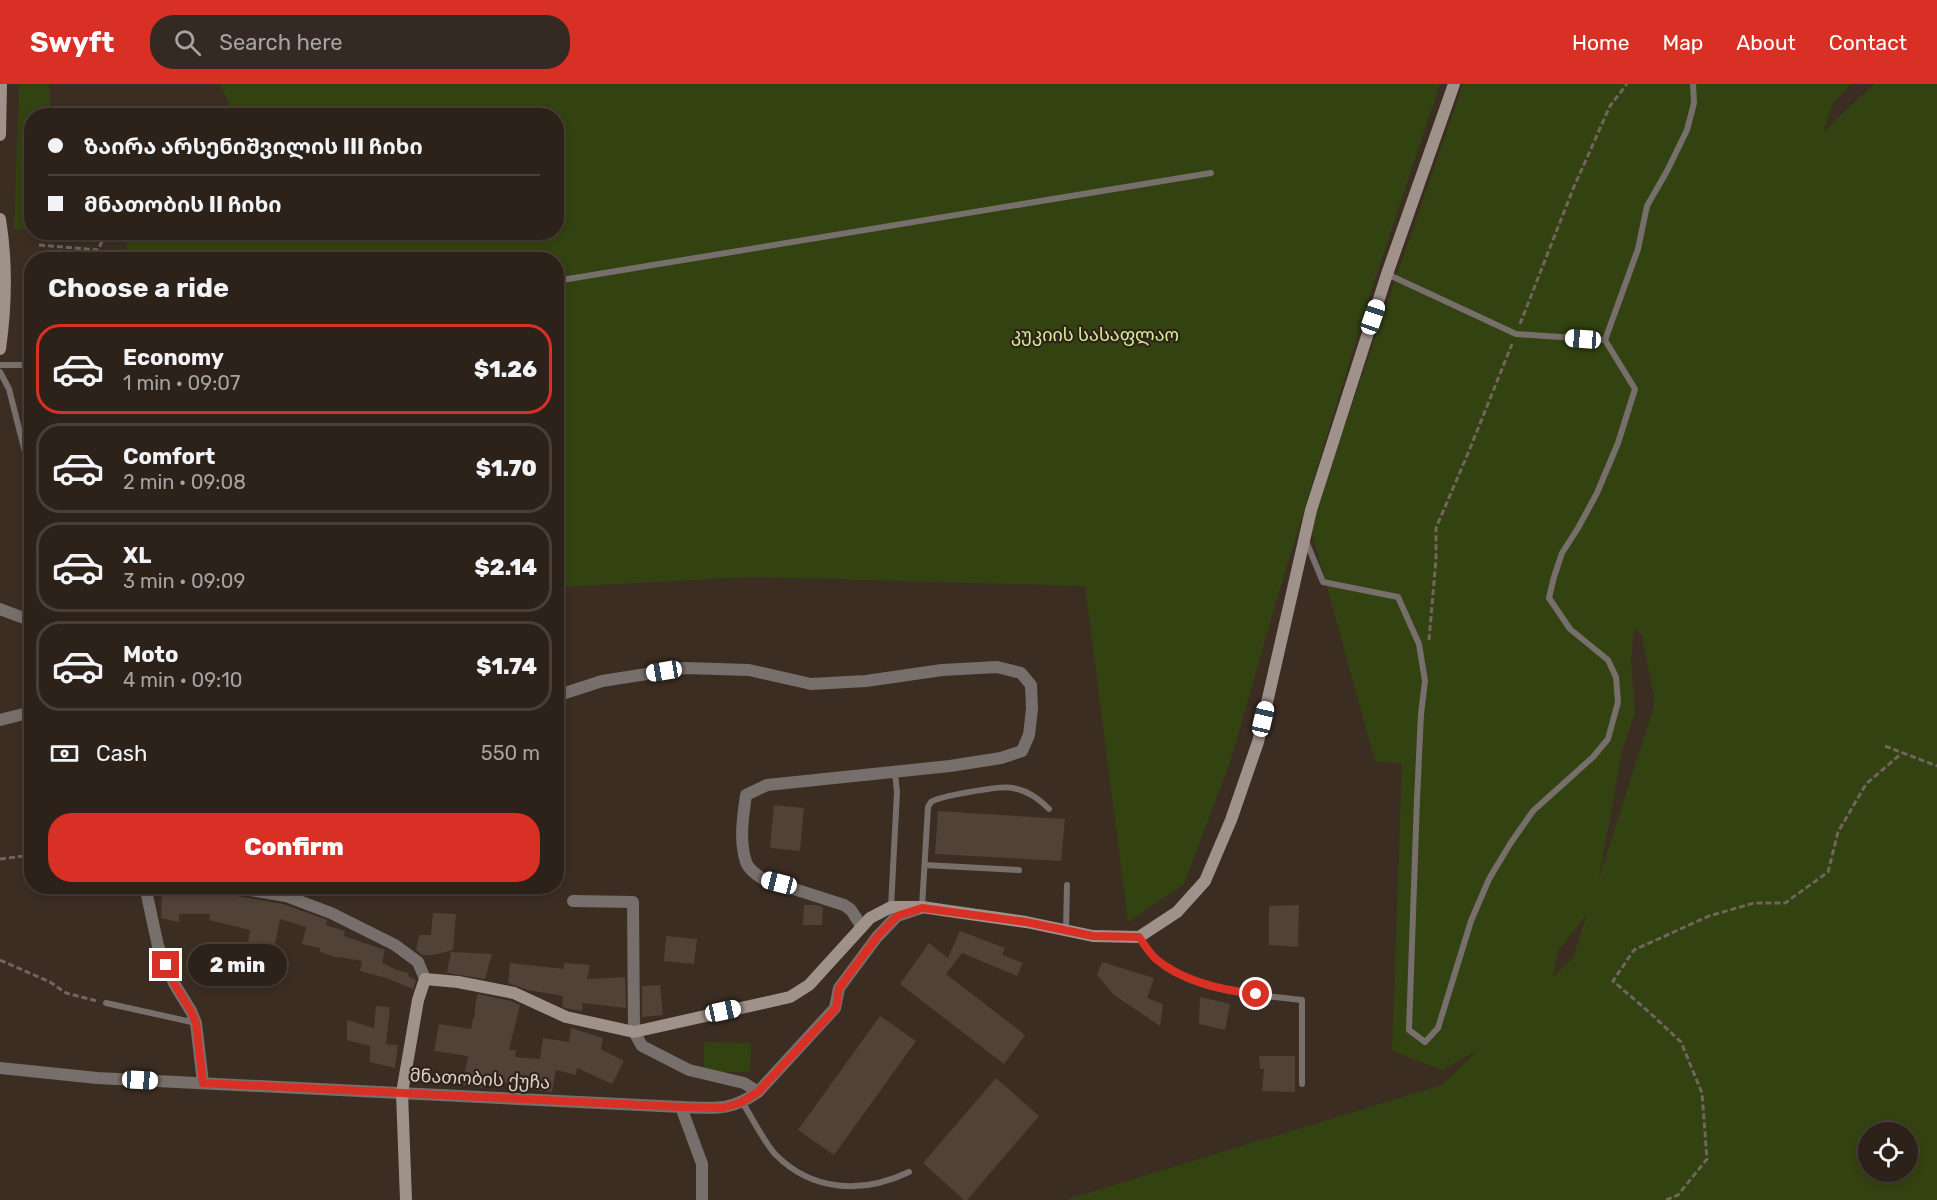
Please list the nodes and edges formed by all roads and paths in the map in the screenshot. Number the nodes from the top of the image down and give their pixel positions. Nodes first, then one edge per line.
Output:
1 (1, 84) edge
2 (1454, 84) edge
3 (1627, 84) edge
4 (1693, 84) edge
5 (0, 135) edge
6 (1211, 173) dead end
7 (0, 219) edge
8 (102, 240) edge
9 (39, 245) dead end
10 (1388, 274) junction
11 (564, 280) edge
12 (1516, 334) junction
13 (1605, 340) junction
14 (0, 349) edge
15 (0, 365) edge
16 (24, 365) edge
17 (0, 372) edge
18 (24, 448) edge
19 (1305, 538) junction
20 (0, 609) edge
21 (24, 618) edge
22 (1428, 648) dead end
23 (564, 693) edge
24 (24, 714) edge
25 (0, 720) edge
26 (1885, 746) dead end
27 (1902, 753) junction
28 (1937, 766) edge
29 (895, 772) junction
30 (1048, 809) dead end
31 (24, 856) edge
32 (0, 859) edge
33 (925, 865) junction
34 (1019, 870) dead end
35 (1067, 885) dead end
36 (147, 894) edge
37 (274, 894) edge
38 (573, 901) dead end
39 (891, 907) junction
40 (922, 908) junction
41 (862, 927) junction
42 (1066, 930) junction
43 (1139, 937) junction
44 (0, 960) edge
45 (424, 979) junction
46 (106, 1003) joint
47 (196, 1023) junction
48 (634, 1032) junction
49 (0, 1068) edge
50 (203, 1083) junction
51 (1302, 1084) dead end
52 (402, 1092) junction
53 (758, 1092) junction
54 (742, 1102) junction
55 (681, 1107) junction
56 (909, 1172) dead end
57 (406, 1200) edge
58 (702, 1200) edge
59 (1666, 1200) edge

1 - 5 street
2 - 10 street
3 - 12 path
4 - 13 lane
6 - 11 lane
7 - 14 street
8 - 9 path
10 - 12 lane
10 - 19 street
12 - 13 lane
12 - 22 path
13 - 19 lane
15 - 16 lane
17 - 18 lane
19 - 43 street
20 - 21 street
23 - 29 street
24 - 25 street
26 - 27 path
27 - 28 path
27 - 59 path
29 - 39 lane
29 - 41 street
30 - 33 lane
31 - 32 path
33 - 34 lane
33 - 40 lane
35 - 42 lane
36 - 47 street
37 - 45 street
38 - 48 street
39 - 40 street
39 - 41 street
40 - 42 street
40 - 53 street, მნათობის ქუჩა
41 - 48 street
42 - 43 street
43 - 51 lane
44 - 46 path
45 - 48 street
45 - 52 street
46 - 47 lane
47 - 50 street
48 - 53 street
49 - 50 street, მნათობის ქუჩა
50 - 52 street, მნათობის ქუჩა
52 - 55 street, მნათობის ქუჩა
52 - 57 street
53 - 54 street, მნათობის ქუჩა
54 - 55 street, მნათობის ქუჩა
54 - 56 lane
55 - 58 street

